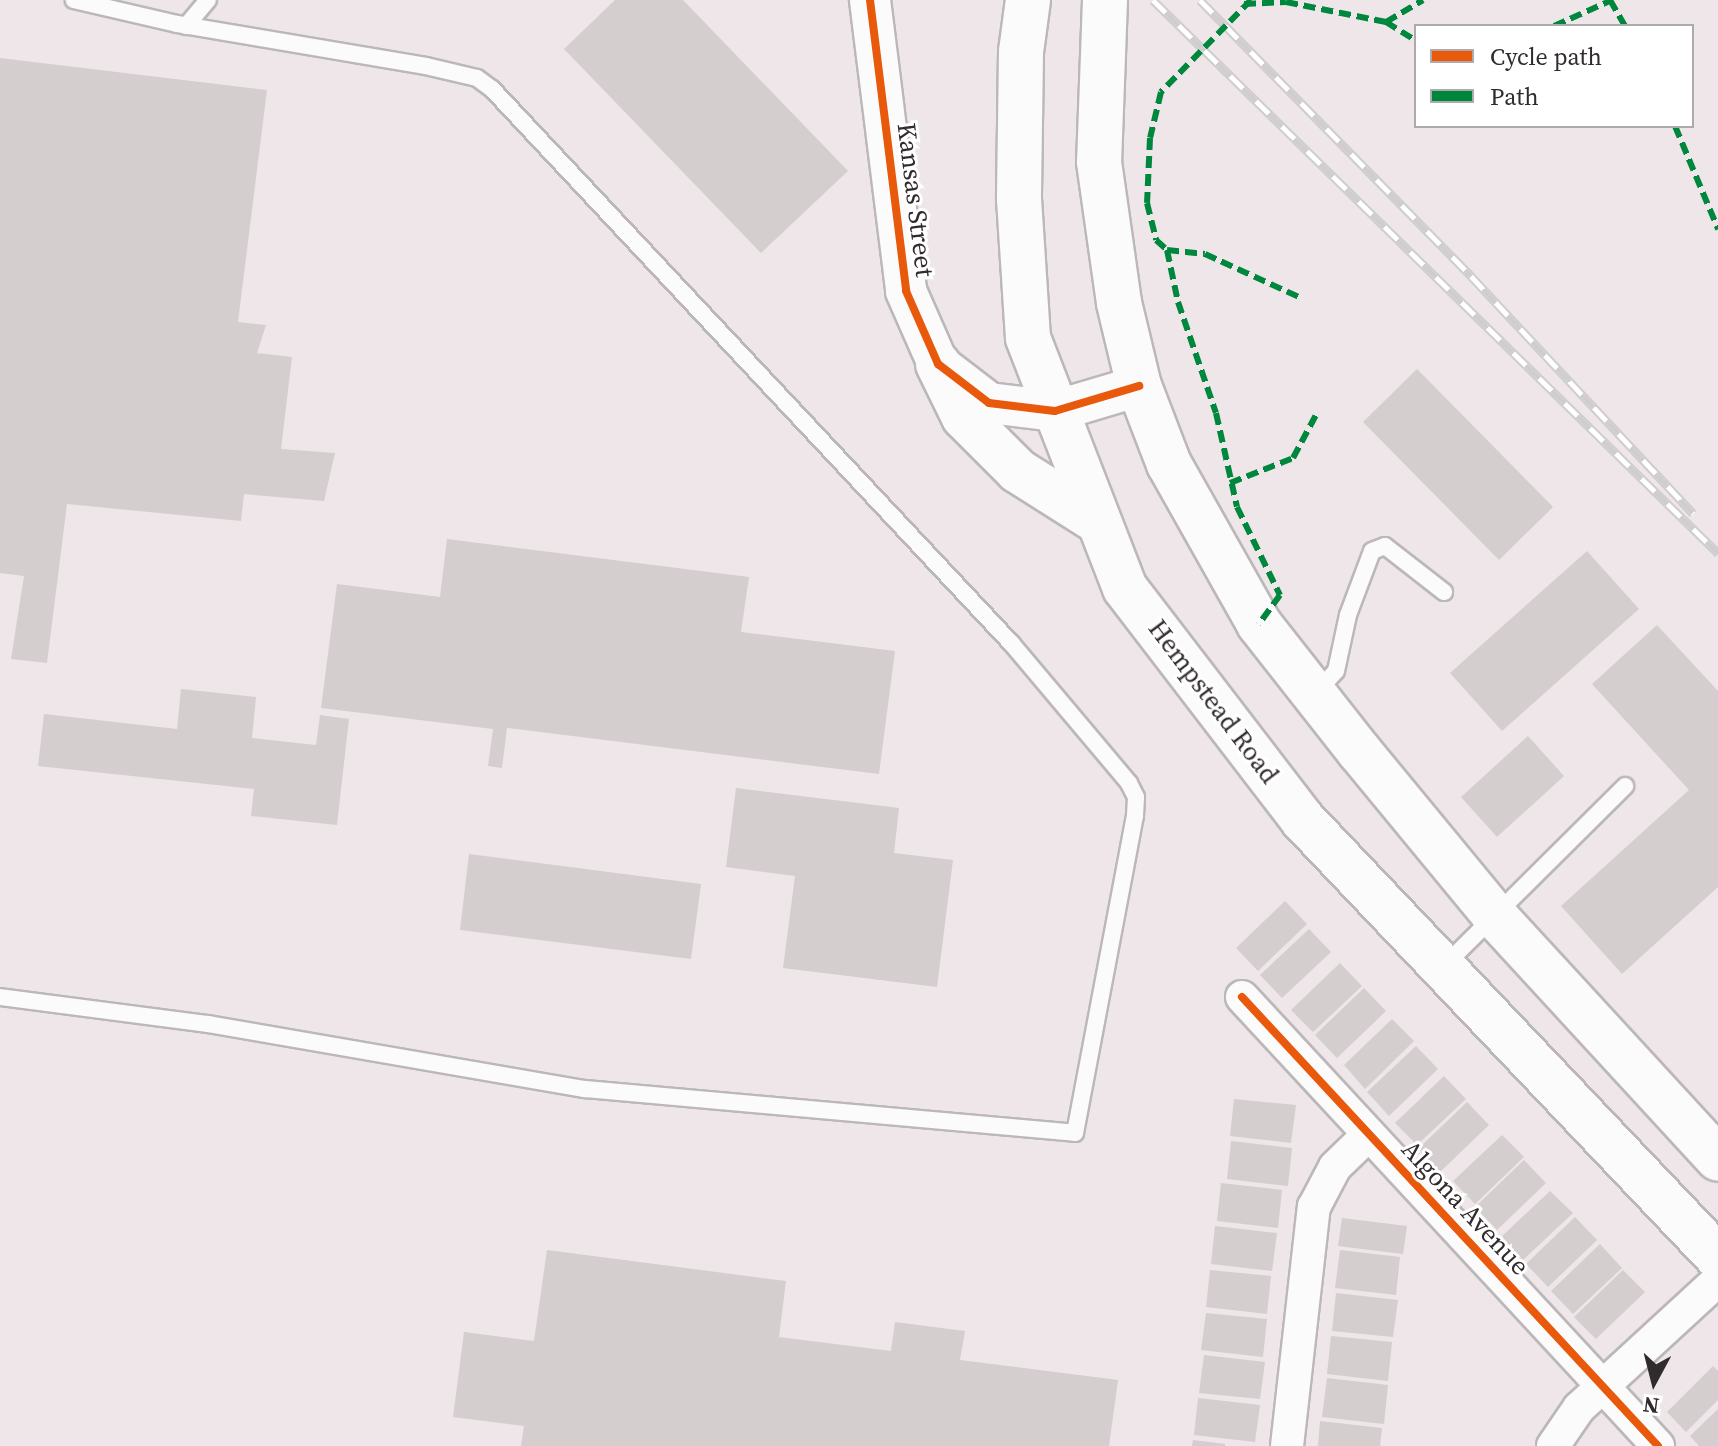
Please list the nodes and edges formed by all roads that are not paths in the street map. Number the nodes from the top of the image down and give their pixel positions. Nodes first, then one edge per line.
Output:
1 (74, 0) edge
2 (208, 0) edge
3 (870, 0) edge
4 (1028, 0) edge
5 (1105, 0) edge
6 (186, 26) junction
7 (938, 364) junction
8 (1139, 386) junction
9 (1055, 411) junction
10 (1097, 521) junction
11 (1444, 592) dead end
12 (1316, 693) junction
13 (1625, 786) dead end
14 (1494, 915) junction
15 (1442, 968) junction
16 (0, 997) edge
17 (1242, 997) dead end
18 (1368, 1135) junction
19 (1718, 1159) edge
20 (1718, 1257) edge
21 (1718, 1280) edge
22 (1606, 1388) junction
23 (1287, 1446) edge
24 (1553, 1446) edge
25 (1658, 1446) edge

1 - 6 lane
2 - 6 lane
3 - 7 street, Kansas Street
4 - 9 main road, Hempstead Road
5 - 8 main road
6 - 16 lane
7 - 9 street, Kansas Street
7 - 10 main road
8 - 9 street
8 - 12 main road
9 - 10 main road, Hempstead Road
10 - 15 main road, Hempstead Road
11 - 12 lane
12 - 14 main road
13 - 14 lane
14 - 15 lane
14 - 19 main road
15 - 20 main road, Hempstead Road
17 - 18 street, Algona Avenue
18 - 22 street, Algona Avenue
18 - 23 street
21 - 22 street
22 - 24 street
22 - 25 street, Algona Avenue

